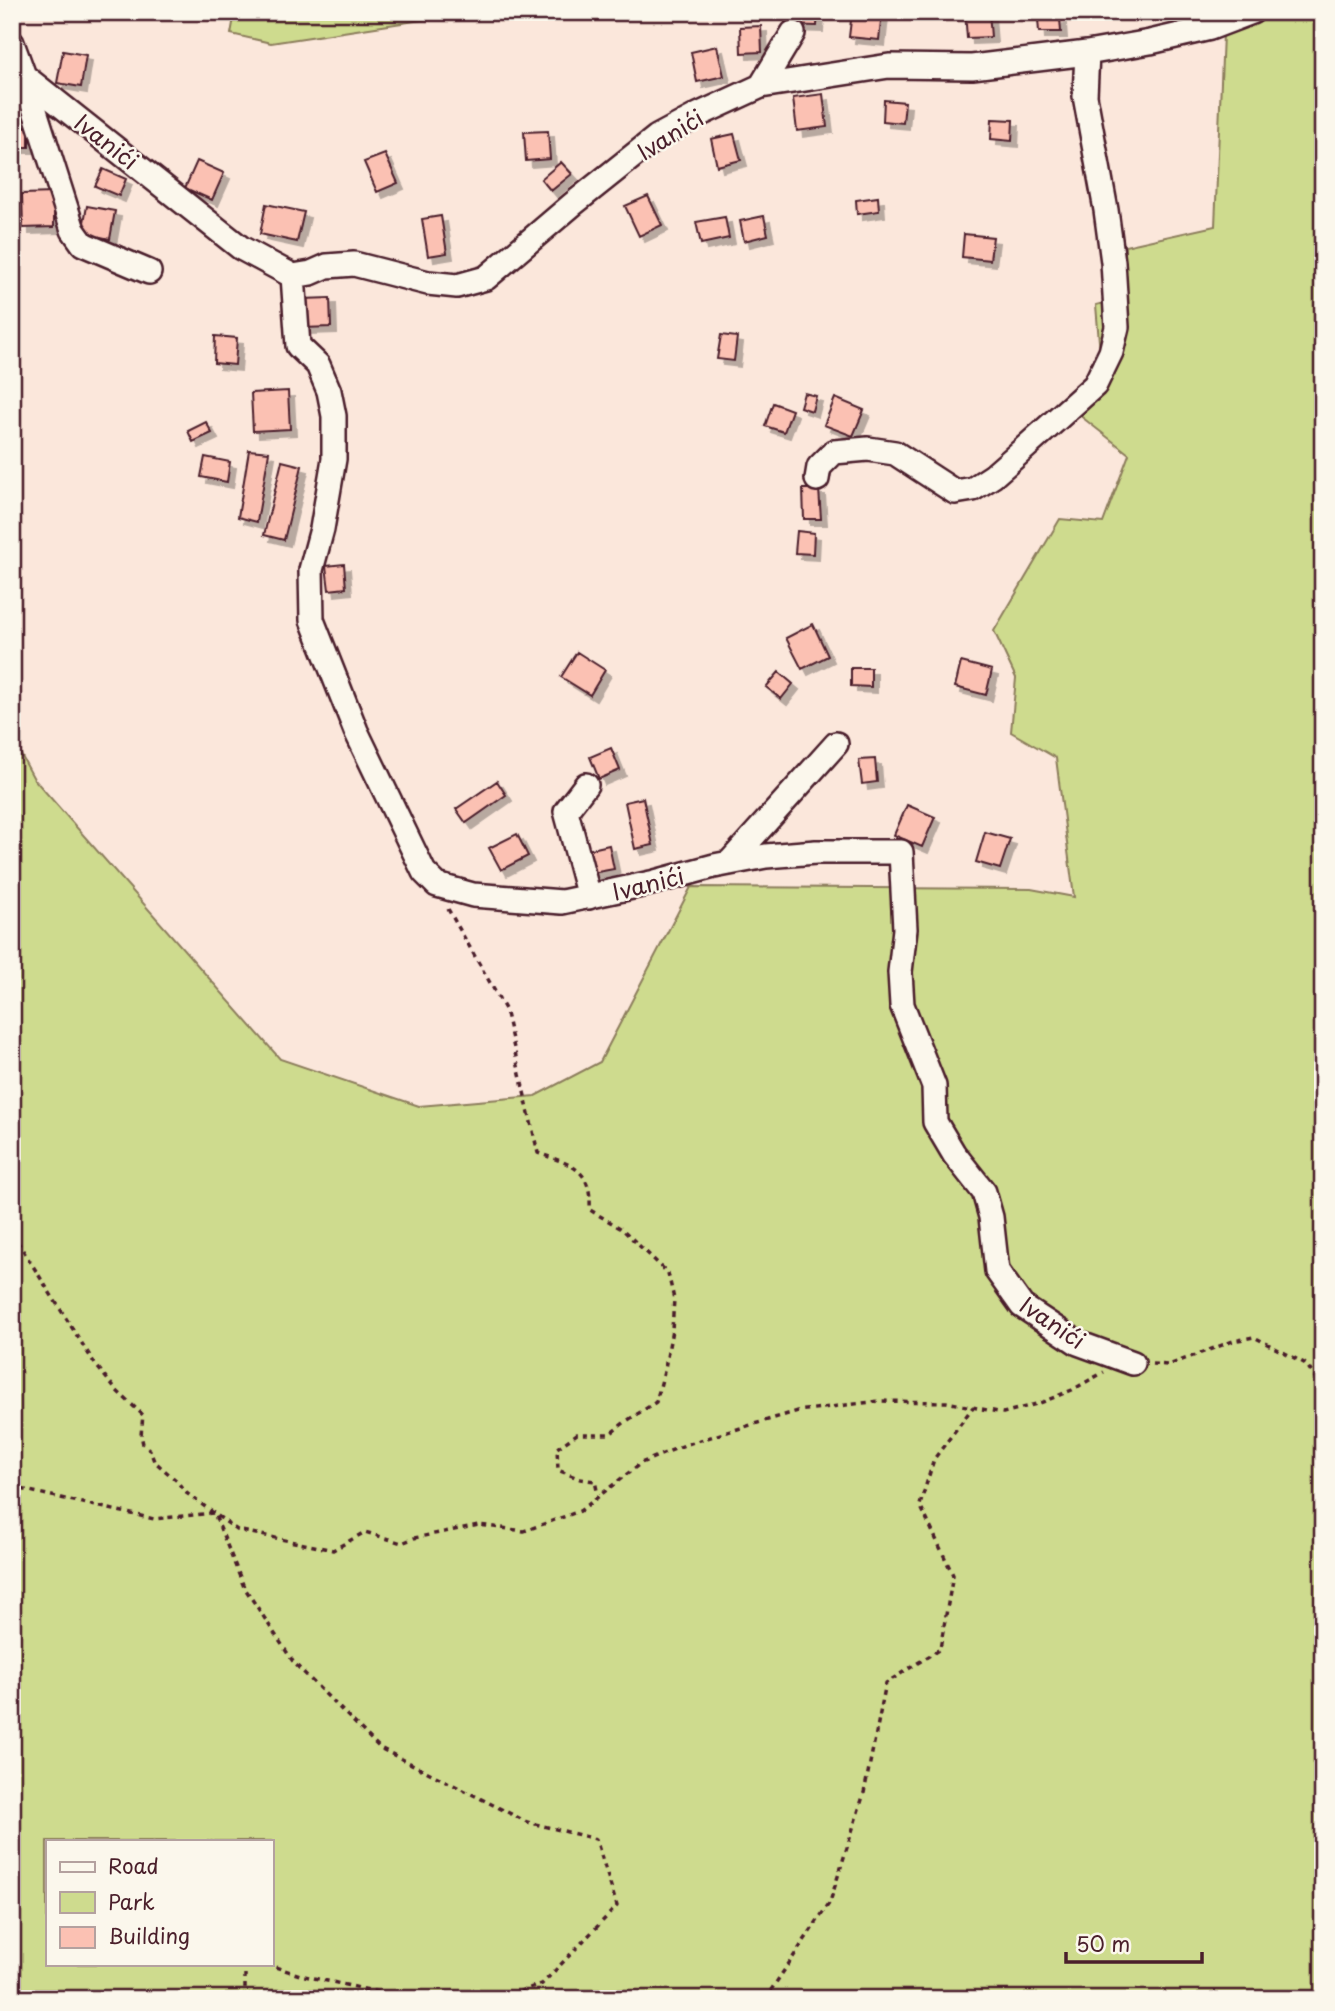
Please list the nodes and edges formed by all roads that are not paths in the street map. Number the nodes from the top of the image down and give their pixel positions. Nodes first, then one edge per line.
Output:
1 (1252, 12) edge
2 (793, 33) dead end
3 (12, 44) edge
4 (1087, 53) junction
5 (24, 76) junction
6 (761, 86) junction
7 (149, 272) dead end
8 (293, 276) junction
9 (817, 478) dead end
10 (836, 744) dead end
11 (586, 785) dead end
12 (729, 863) junction
13 (589, 897) junction
14 (1133, 1363) road end

1 - 4 street, Ivanići
2 - 6 street
3 - 5 street, Ivanići
4 - 6 street, Ivanići
4 - 9 street
5 - 7 street, Ivanići
5 - 8 street, Ivanići
6 - 8 street, Ivanići
8 - 13 street, Ivanići
10 - 12 street
11 - 13 street
12 - 13 street, Ivanići
12 - 14 street, Ivanići

